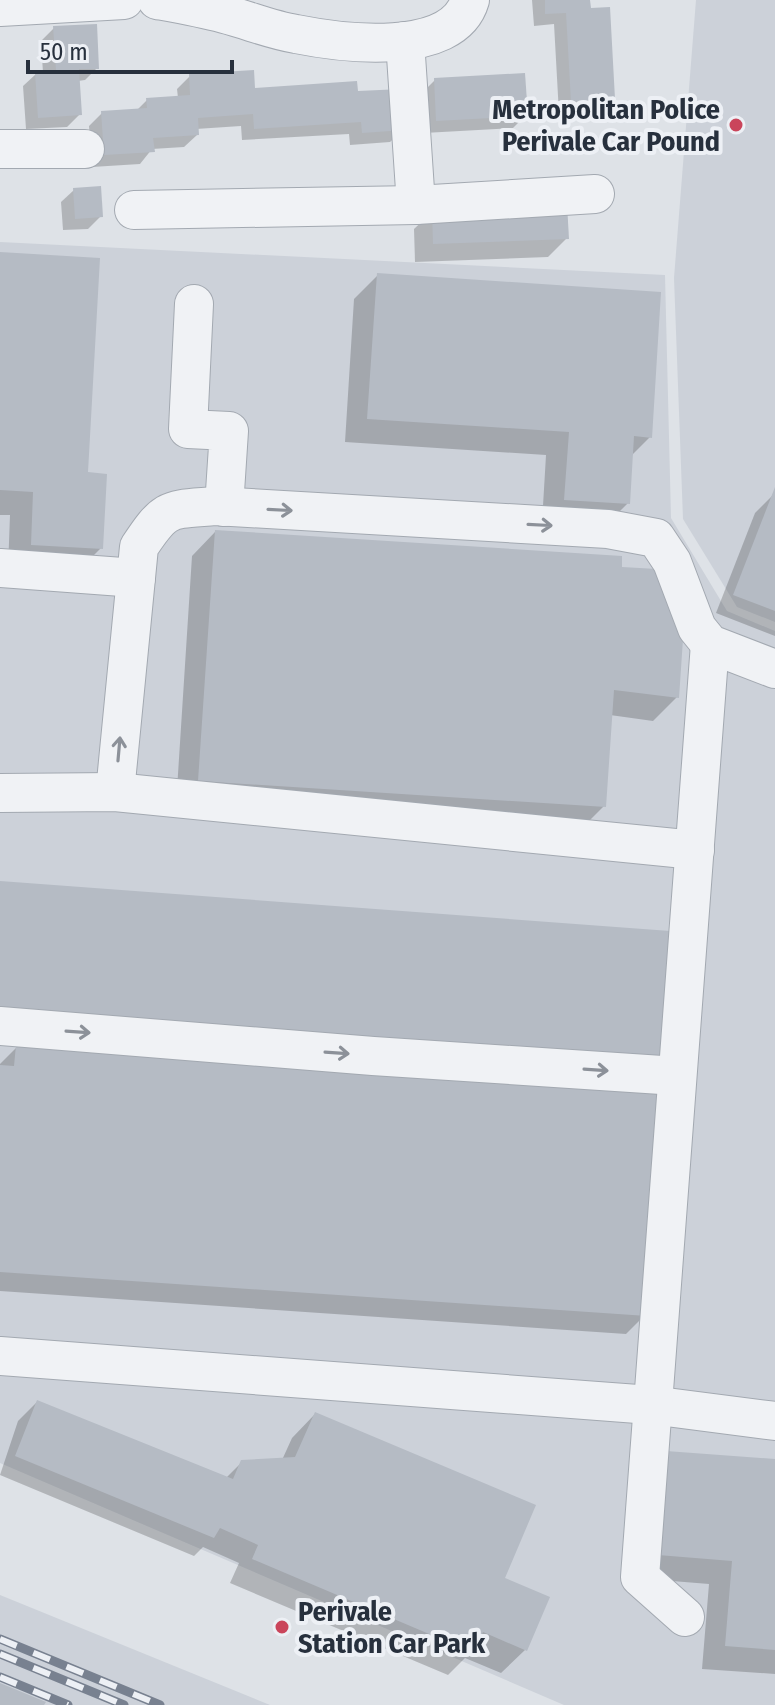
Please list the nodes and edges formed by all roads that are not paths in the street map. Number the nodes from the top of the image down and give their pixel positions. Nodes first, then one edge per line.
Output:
1 (124, 0) edge
2 (157, 0) edge
3 (470, 0) edge
4 (0, 7) edge
5 (226, 7) edge
6 (405, 41) junction
7 (0, 149) edge
8 (85, 149) dead end
9 (595, 194) dead end
10 (416, 205) junction
11 (134, 210) dead end
12 (194, 304) dead end
13 (224, 507) junction
14 (0, 568) edge
15 (136, 578) junction
16 (710, 644) junction
17 (775, 669) edge
18 (115, 792) junction
19 (0, 793) edge
20 (695, 850) junction
21 (0, 1026) edge
22 (677, 1076) junction
23 (0, 1356) edge
24 (651, 1405) junction
25 (775, 1421) edge
26 (685, 1617) dead end

1 - 4 street
2 - 5 street
3 - 6 street
5 - 6 street
6 - 10 street
7 - 8 street
9 - 10 street
10 - 11 street
12 - 13 street
13 - 15 street
13 -> 16 street
14 - 15 street
18 -> 15 street
16 - 17 street
16 - 20 street
18 - 19 street
18 - 20 street
20 - 22 street
21 -> 22 street
22 - 24 street
23 - 24 street
24 - 25 street
24 - 26 street

